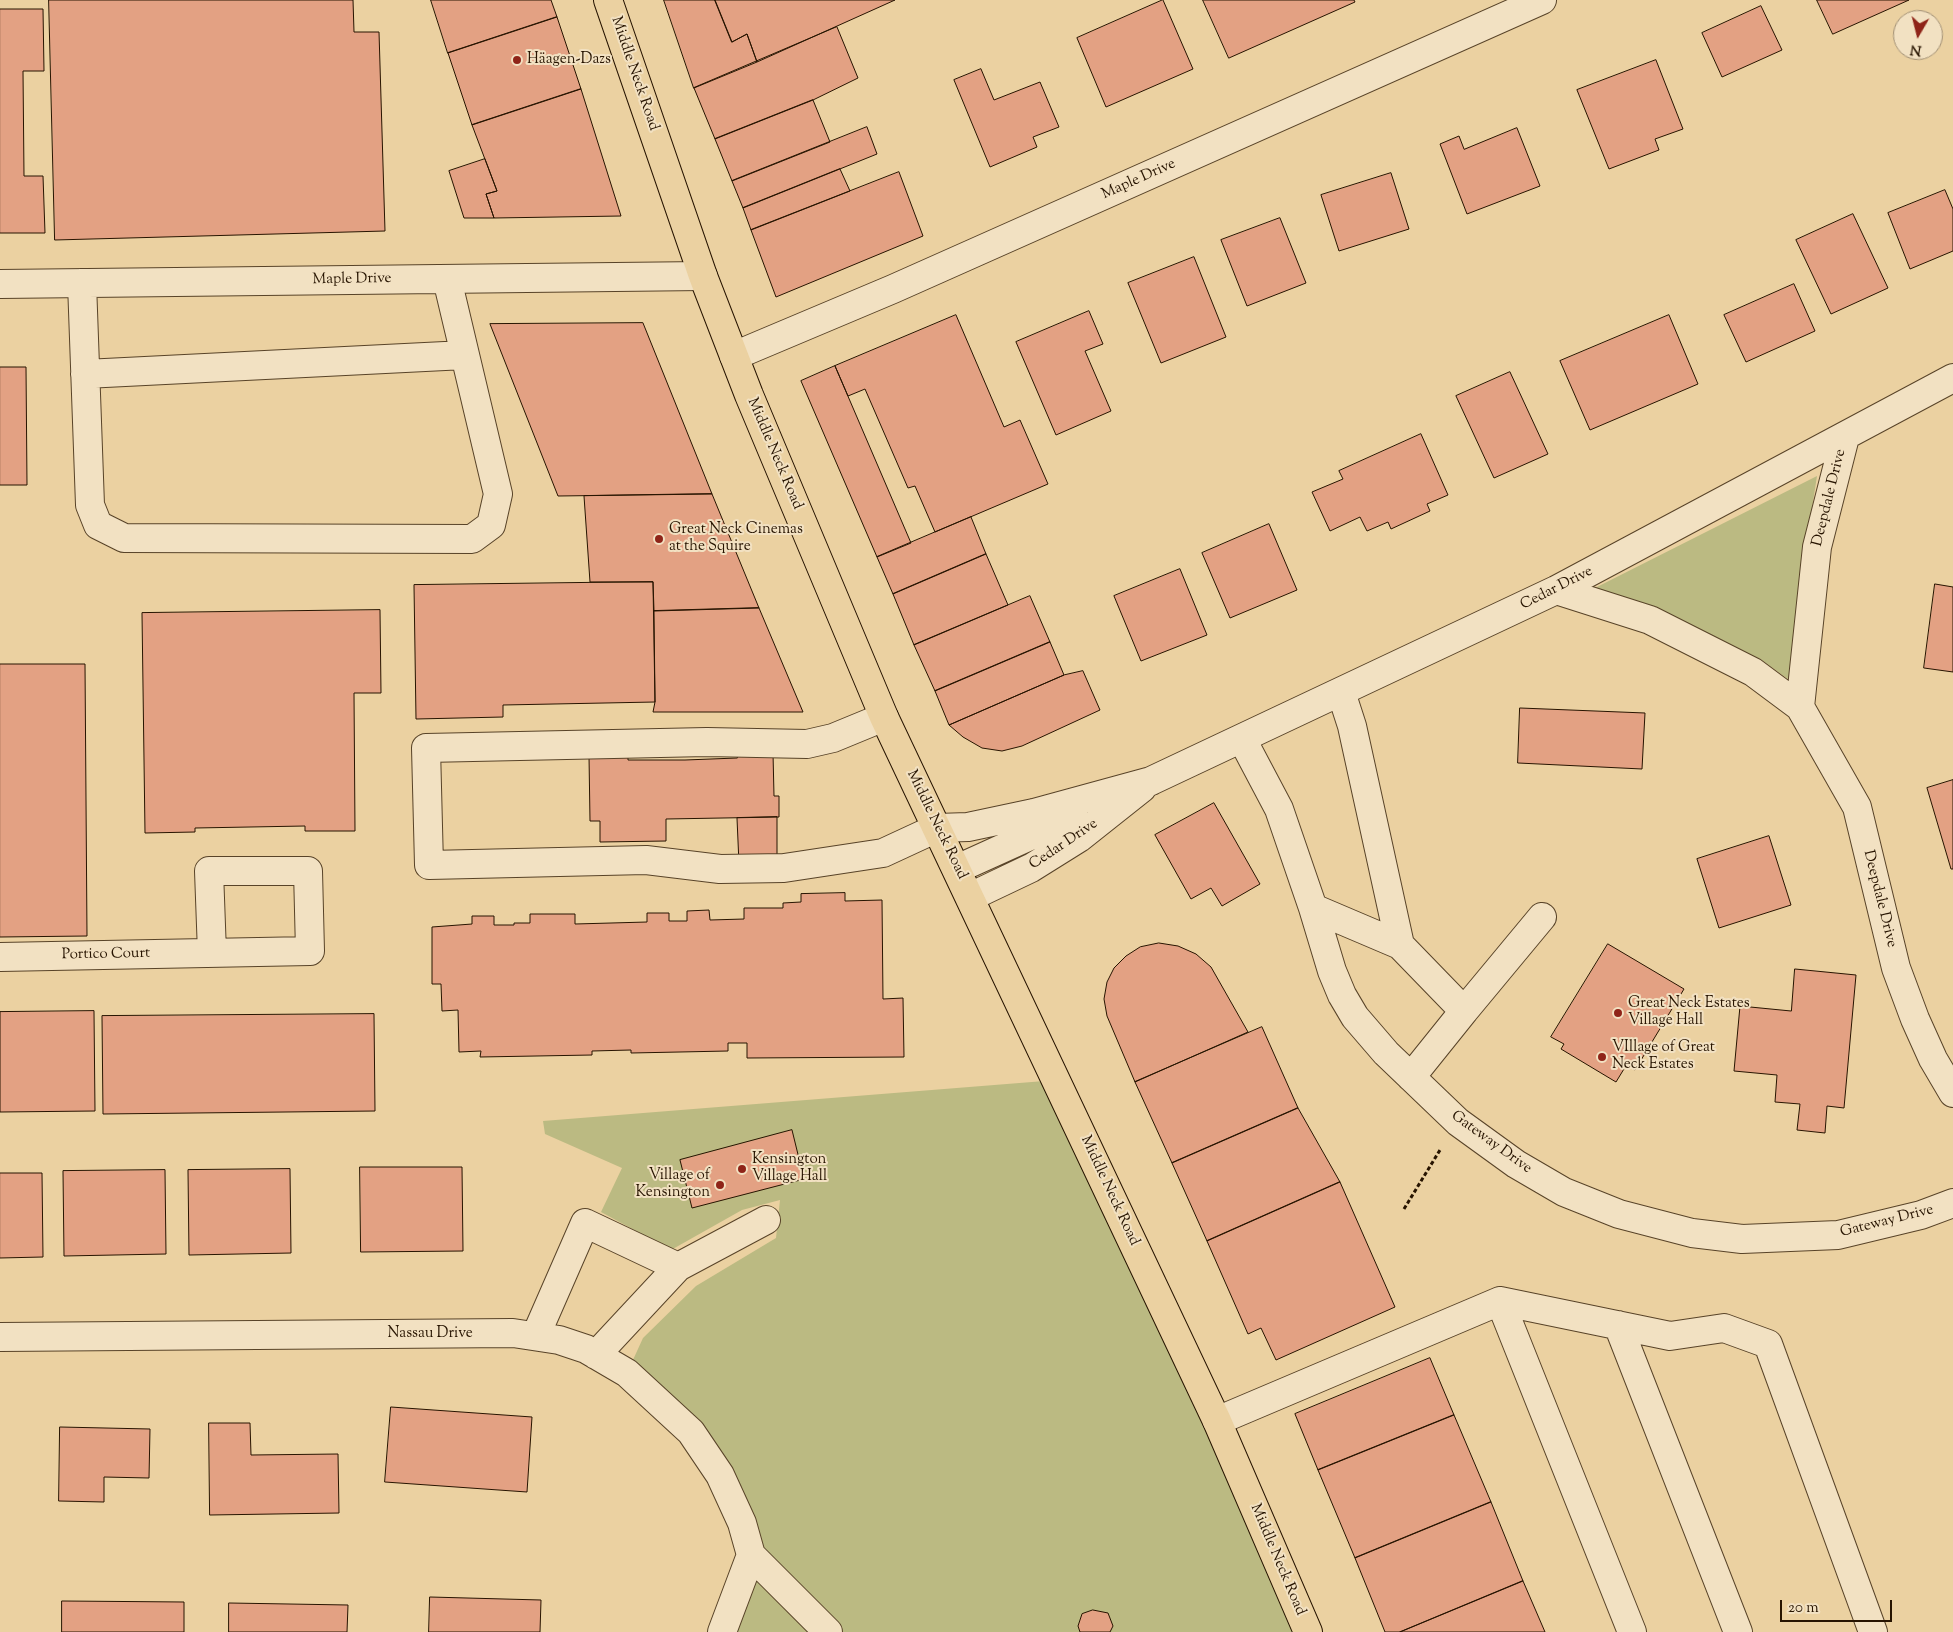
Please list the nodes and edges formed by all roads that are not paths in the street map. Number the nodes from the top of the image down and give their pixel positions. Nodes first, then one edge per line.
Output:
1 (608, 0) edge
2 (1542, 0) edge
3 (703, 276) junction
4 (446, 279) junction
5 (82, 283) junction
6 (0, 284) edge
7 (465, 355) junction
8 (734, 356) junction
9 (85, 374) junction
10 (1953, 378) edge
11 (1845, 437) junction
12 (1556, 590) junction
13 (1341, 692) junction
14 (1800, 707) junction
15 (884, 717) junction
16 (1242, 739) junction
17 (1151, 781) junction
18 (937, 828) junction
19 (957, 870) junction
20 (970, 897) junction
21 (1313, 908) junction
22 (1542, 917) dead end
23 (1400, 945) junction
24 (212, 952) junction
25 (0, 956) edge
26 (1464, 1010) junction
27 (1411, 1077) junction
28 (1953, 1093) edge
29 (1953, 1203) edge
30 (766, 1220) dead end
31 (678, 1267) junction
32 (1500, 1301) junction
33 (1618, 1325) junction
34 (536, 1335) junction
35 (0, 1337) edge
36 (596, 1355) junction
37 (1217, 1421) junction
38 (751, 1555) junction
39 (722, 1632) edge
40 (828, 1632) edge
41 (1308, 1632) edge
42 (1632, 1632) edge
43 (1738, 1632) edge
44 (1873, 1632) edge

1 - 3 main road, Middle Neck Road
2 - 8 street, Maple Drive
3 - 4 street, Maple Drive
3 - 8 main road, Middle Neck Road
4 - 5 street, Maple Drive
4 - 7 street
5 - 6 street, Maple Drive
5 - 9 street
7 - 9 street
7 - 9 street
8 - 15 main road, Middle Neck Road
10 - 11 street, Cedar Drive
11 - 12 street, Cedar Drive
11 - 14 street, Deepdale Drive
12 - 13 street, Cedar Drive
12 - 14 street, Deepdale Drive
13 - 16 street, Cedar Drive
13 - 23 street
14 - 28 street, Deepdale Drive
15 - 18 main road, Middle Neck Road
15 - 18 street
16 - 17 street, Cedar Drive
16 - 21 street, Gateway Drive
17 - 18 street
17 - 19 street, Cedar Drive
17 - 20 street, Cedar Drive
18 - 19 main road, Middle Neck Road
19 - 20 main road, Middle Neck Road
20 - 37 main road, Middle Neck Road
21 - 23 street
21 - 27 street, Gateway Drive
22 - 26 street
23 - 26 street
24 - 24 street, Portico Court
24 - 25 street, Portico Court
26 - 27 street
27 - 29 street, Gateway Drive
30 - 31 street
31 - 34 street
31 - 36 street
32 - 33 street
32 - 37 street
32 - 42 street
33 - 43 street
33 - 44 street
34 - 35 street, Nassau Drive
34 - 36 street, Nassau Drive
36 - 38 street, Nassau Drive
37 - 41 main road, Middle Neck Road
38 - 39 street
38 - 40 street, Nassau Drive

